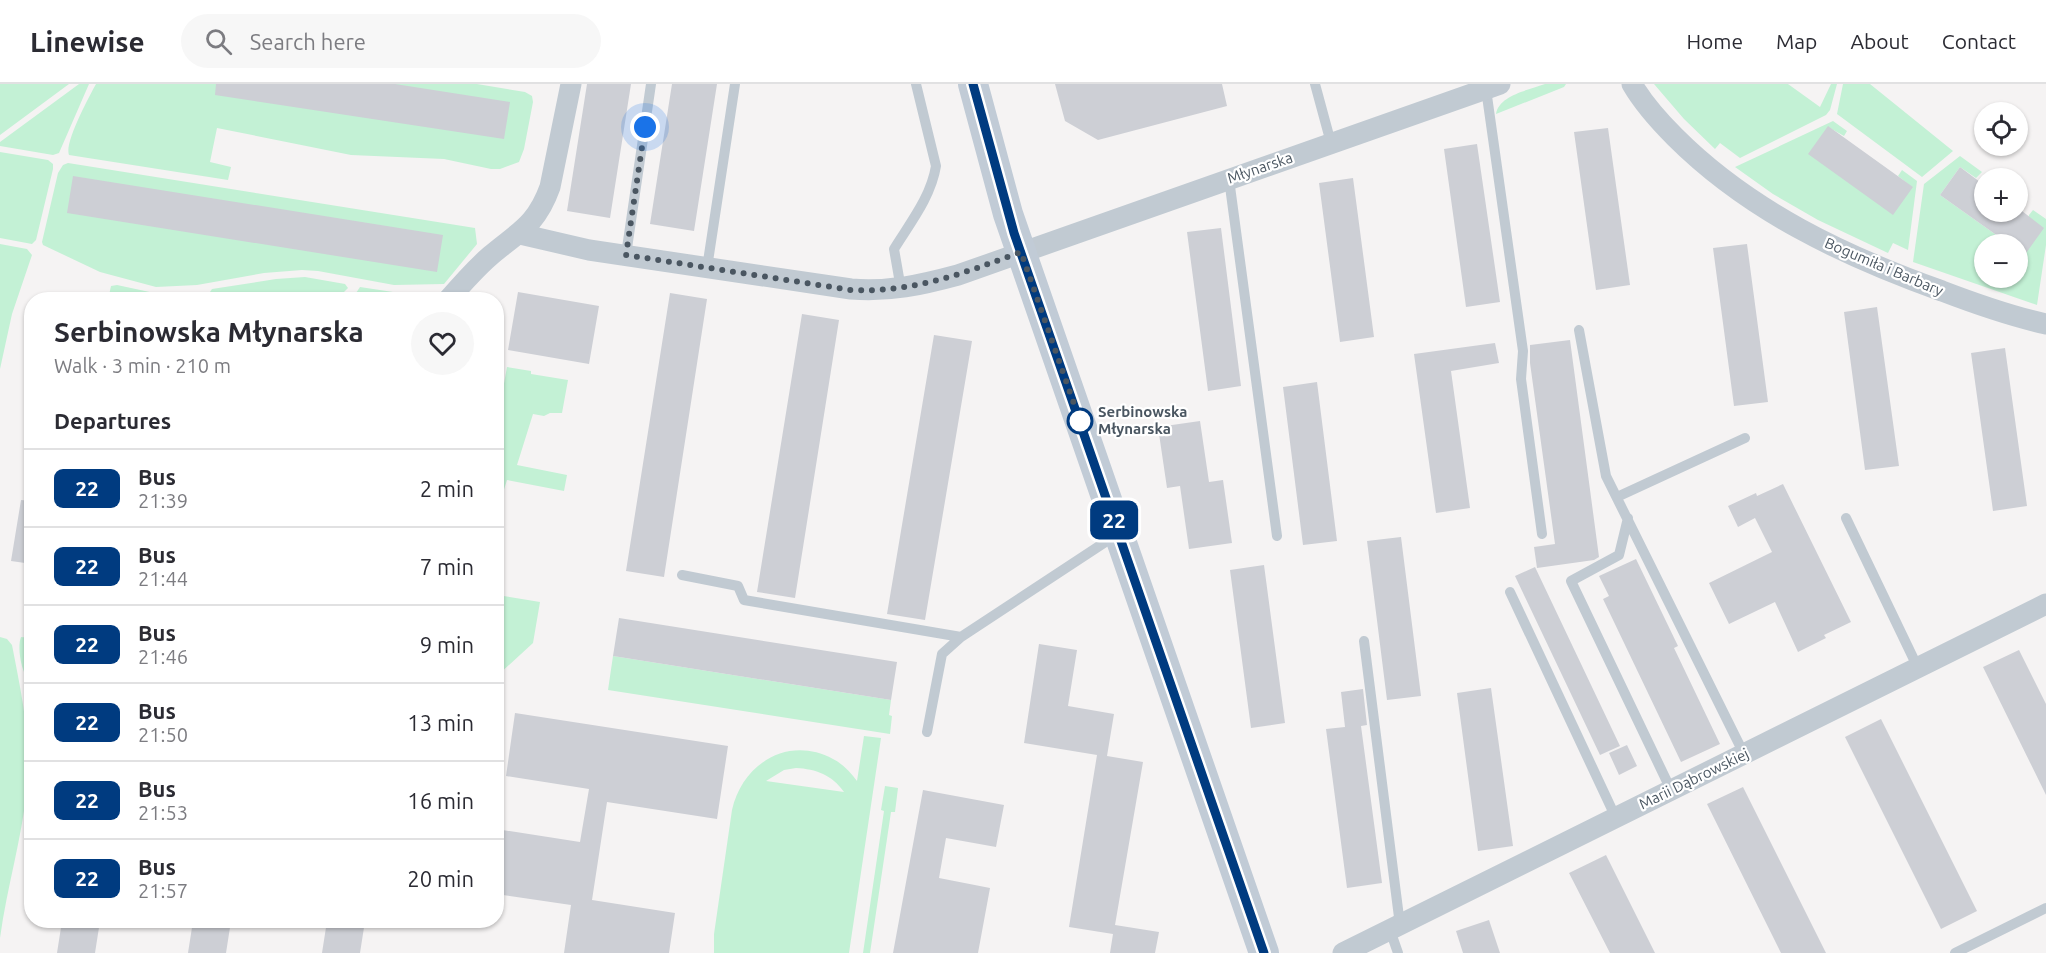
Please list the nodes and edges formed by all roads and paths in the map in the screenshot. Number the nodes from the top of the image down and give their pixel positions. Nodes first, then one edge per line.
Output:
1 (571, 84) edge
2 (651, 84) edge
3 (735, 84) edge
4 (916, 84) edge
5 (973, 84) edge
6 (1315, 84) edge
7 (1632, 84) edge
8 (1493, 87) edge
9 (1331, 143) junction
10 (1229, 179) junction
11 (520, 234) junction
12 (1021, 252) junction
13 (626, 255) junction
14 (707, 267) junction
15 (901, 289) junction
16 (456, 292) edge
17 (2046, 324) edge
18 (1579, 330) dead end
19 (1744, 438) dead end
20 (1617, 497) junction
21 (1628, 518) junction
22 (1846, 518) dead end
23 (1119, 533) junction
24 (1542, 534) dead end
25 (1277, 536) dead end
26 (682, 575) dead end
27 (1510, 592) dead end
28 (2046, 604) edge
29 (961, 637) junction
30 (1364, 641) dead end
31 (1918, 668) junction
32 (927, 732) dead end
33 (1744, 754) junction
34 (1671, 790) junction
35 (1616, 818) junction
36 (2046, 908) edge
37 (1395, 927) junction
38 (1264, 953) edge
39 (1343, 953) edge
40 (1398, 953) edge
41 (1955, 953) edge

1 - 11 street
2 - 13 lane
3 - 14 lane
4 - 15 lane
5 - 12 street
6 - 9 lane
7 - 17 street, Bogumiła i Barbary
8 - 9 street, Młynarska
8 - 24 lane
9 - 10 street, Młynarska
10 - 12 street, Młynarska
10 - 25 lane
11 - 13 street, Młynarska
11 - 16 street
12 - 15 street, Młynarska
12 - 23 street
13 - 14 street, Młynarska
14 - 15 street, Młynarska
18 - 20 lane
19 - 20 lane
20 - 21 lane
21 - 33 lane
21 - 34 lane
22 - 31 lane
23 - 29 lane
23 - 38 street
26 - 29 lane
27 - 35 lane
28 - 31 street, Marii Dąbrowskiej
29 - 32 lane
30 - 37 lane
31 - 33 street, Marii Dąbrowskiej
33 - 34 street, Marii Dąbrowskiej
34 - 35 street, Marii Dąbrowskiej
35 - 37 street, Marii Dąbrowskiej
36 - 41 lane
37 - 39 street, Marii Dąbrowskiej
37 - 40 lane

